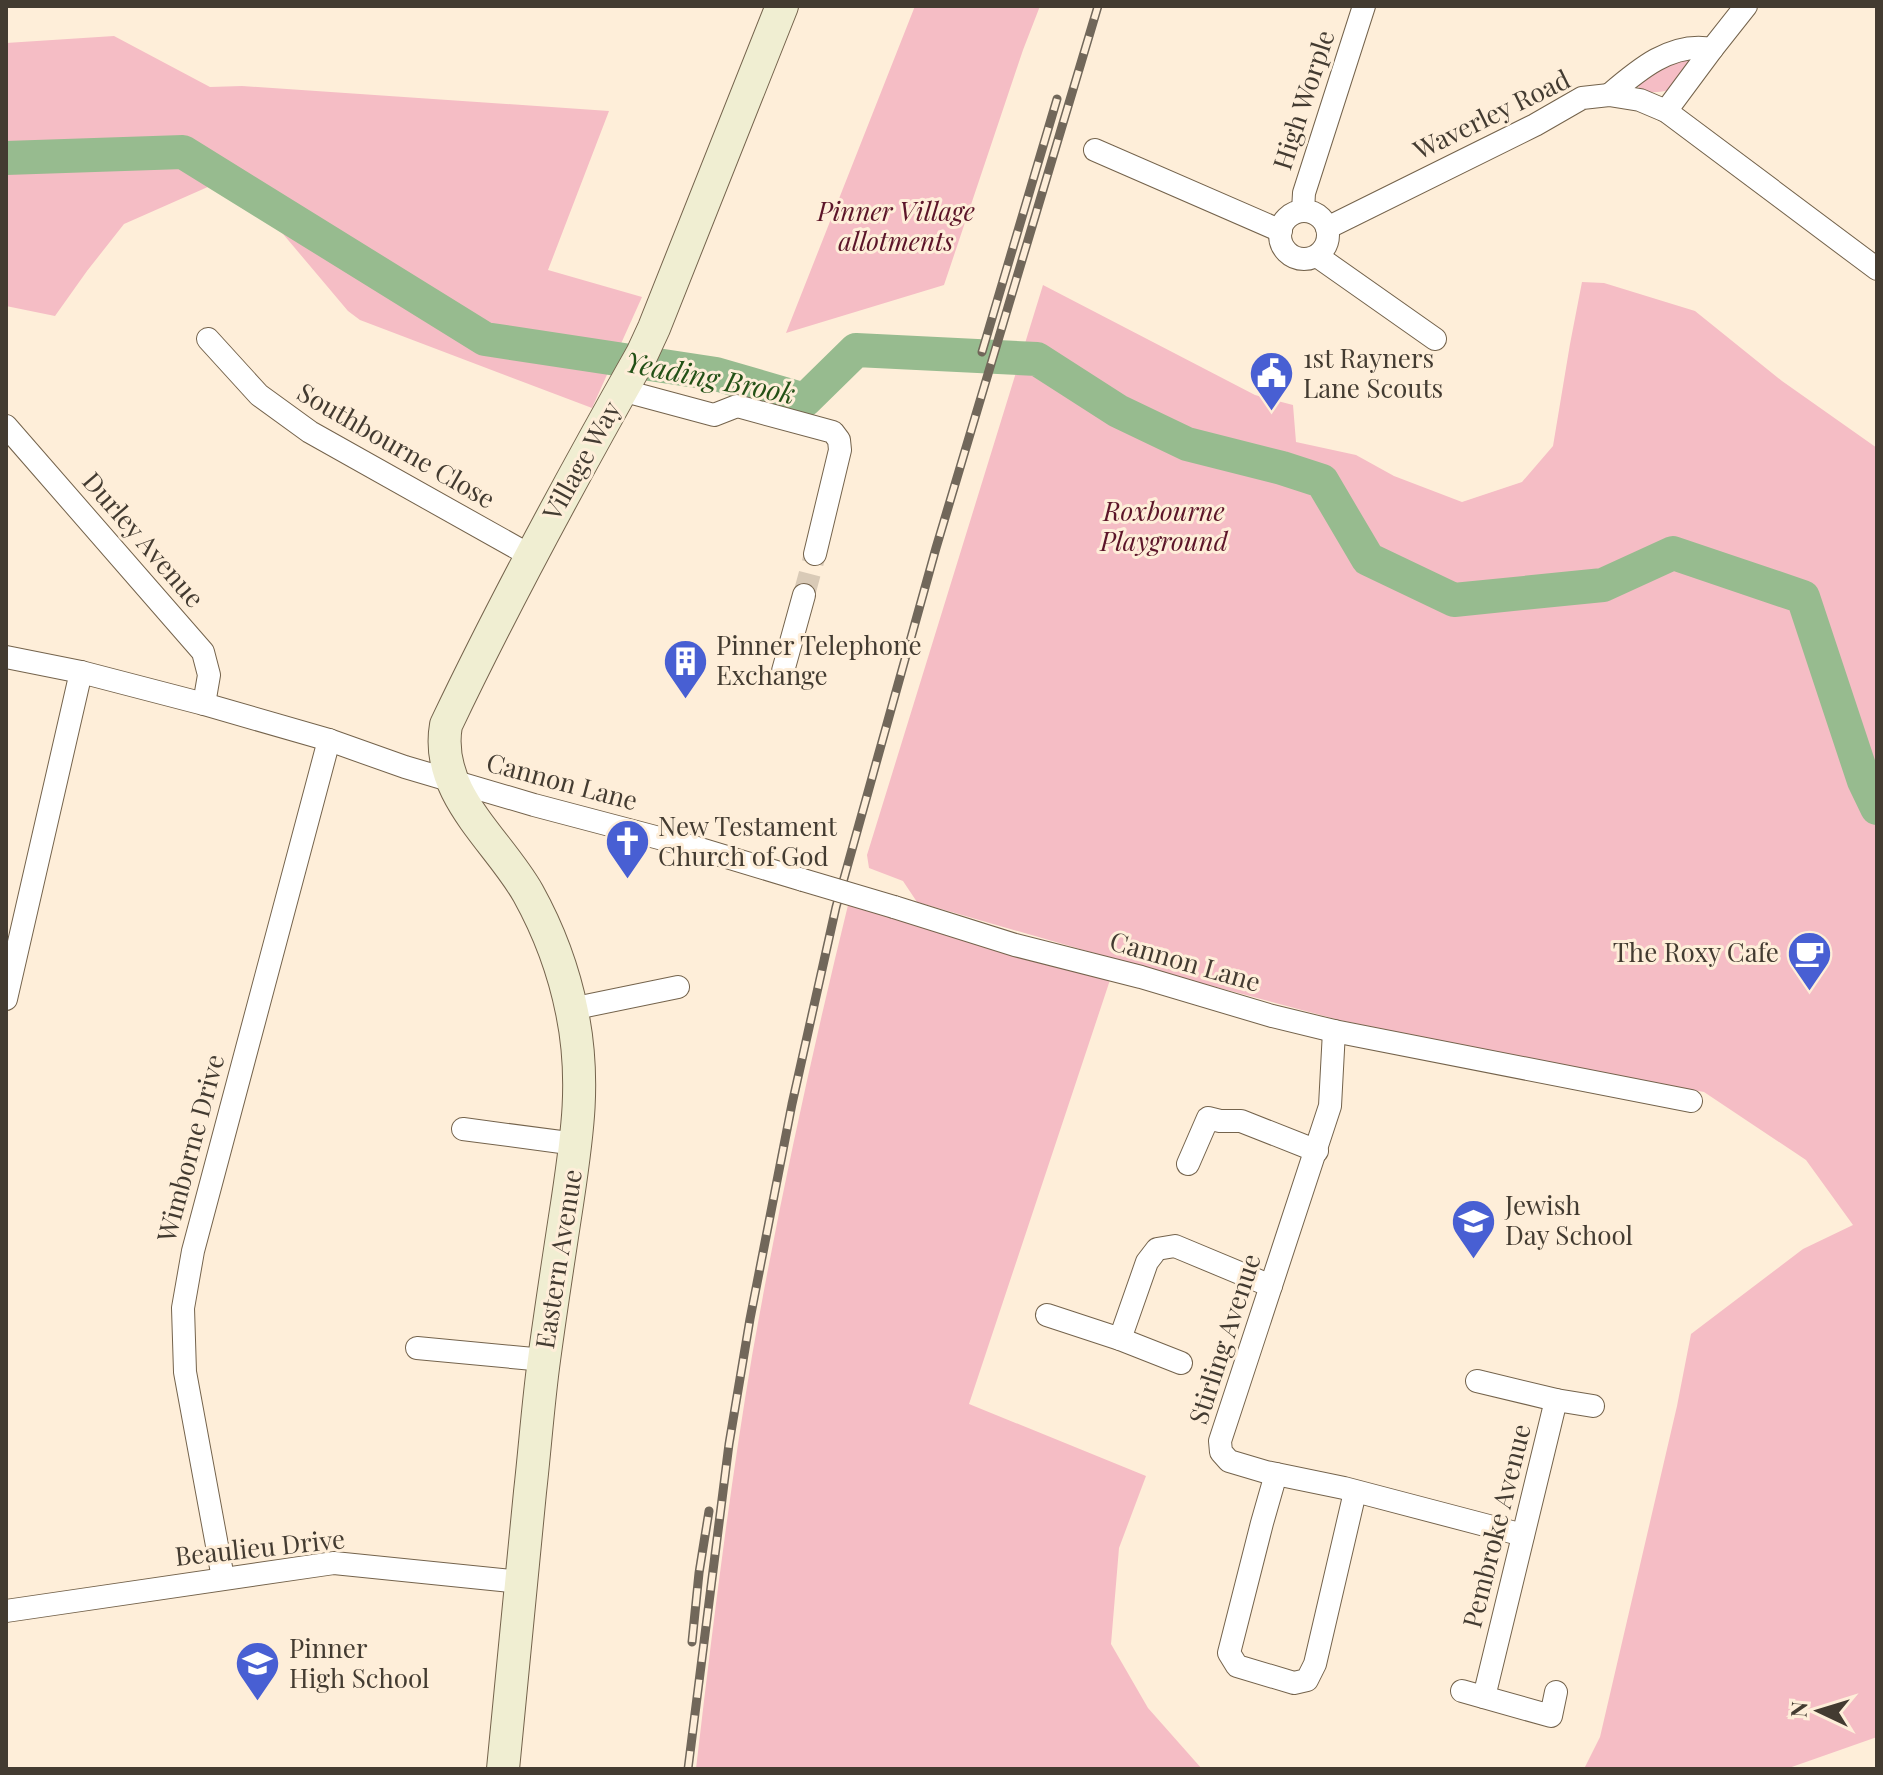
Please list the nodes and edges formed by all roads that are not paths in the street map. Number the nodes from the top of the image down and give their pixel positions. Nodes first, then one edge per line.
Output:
1 (782, 6) edge
2 (1364, 6) edge
3 (1746, 6) edge
4 (1712, 49) junction
5 (1609, 95) junction
6 (1666, 111) junction
7 (1095, 150) dead end
8 (1303, 211) junction
9 (1327, 228) junction
10 (1281, 231) junction
11 (1317, 256) junction
12 (1877, 269) edge
13 (208, 339) dead end
14 (1435, 339) dead end
15 (632, 372) junction
16 (6, 426) edge
17 (815, 554) tunnel mouth
18 (531, 556) junction
19 (804, 595) tunnel mouth
20 (6, 657) edge
21 (783, 671) dead end
22 (81, 672) junction
23 (204, 704) junction
24 (329, 740) junction
25 (452, 780) junction
26 (678, 987) dead end
27 (6, 999) edge
28 (571, 1009) junction
29 (1334, 1031) junction
30 (1691, 1101) dead end
31 (463, 1129) dead end
32 (576, 1144) junction
33 (1317, 1151) junction
34 (1188, 1164) dead end
35 (1271, 1286) junction
36 (1047, 1315) dead end
37 (1120, 1339) junction
38 (417, 1348) dead end
39 (544, 1360) junction
40 (1181, 1363) dead end
41 (1477, 1381) dead end
42 (1556, 1400) junction
43 (1593, 1406) dead end
44 (1276, 1474) junction
45 (1355, 1492) junction
46 (1523, 1535) junction
47 (223, 1578) junction
48 (521, 1582) junction
49 (6, 1611) edge
50 (1462, 1691) dead end
51 (1556, 1692) dead end
52 (1484, 1697) junction
53 (503, 1769) edge

1 - 15 street, Village Way
2 - 8 street, High Worple
3 - 4 street
4 - 5 street
4 - 6 street
5 - 6 street, Waverley Road
5 - 9 street, Waverley Road
6 - 12 street, Waverley Road
7 - 10 street
8 - 9 street
8 - 10 street
9 - 11 street
10 - 11 street
11 - 14 street
13 - 18 street, Southbourne Close
15 - 17 street
15 - 18 street, Village Way
16 - 23 street, Durley Avenue
18 - 25 street, Village Way
19 - 21 street
20 - 22 street, Cannon Lane
22 - 23 street, Cannon Lane
22 - 27 street
23 - 24 street, Cannon Lane
24 - 25 street, Cannon Lane
24 - 47 street, Wimborne Drive
25 - 28 street, Eastern Avenue
25 - 29 street, Cannon Lane, bridge
26 - 28 street
28 - 32 street, Eastern Avenue
29 - 30 street, Cannon Lane
29 - 33 street, Stirling Avenue
31 - 32 street
32 - 39 street, Eastern Avenue
33 - 34 street
33 - 35 street, Stirling Avenue
35 - 37 street
35 - 44 street, Stirling Avenue
36 - 37 street
37 - 40 street
38 - 39 street
39 - 48 street, Eastern Avenue
41 - 42 street, Pembroke Avenue
42 - 43 street
42 - 46 street, Pembroke Avenue
44 - 45 street, Stirling Avenue
44 - 45 street
45 - 46 street, Stirling Avenue
46 - 52 street, Pembroke Avenue
47 - 48 street, Beaulieu Drive
47 - 49 street, Beaulieu Drive
48 - 53 street, Eastern Avenue
50 - 52 street
51 - 52 street

